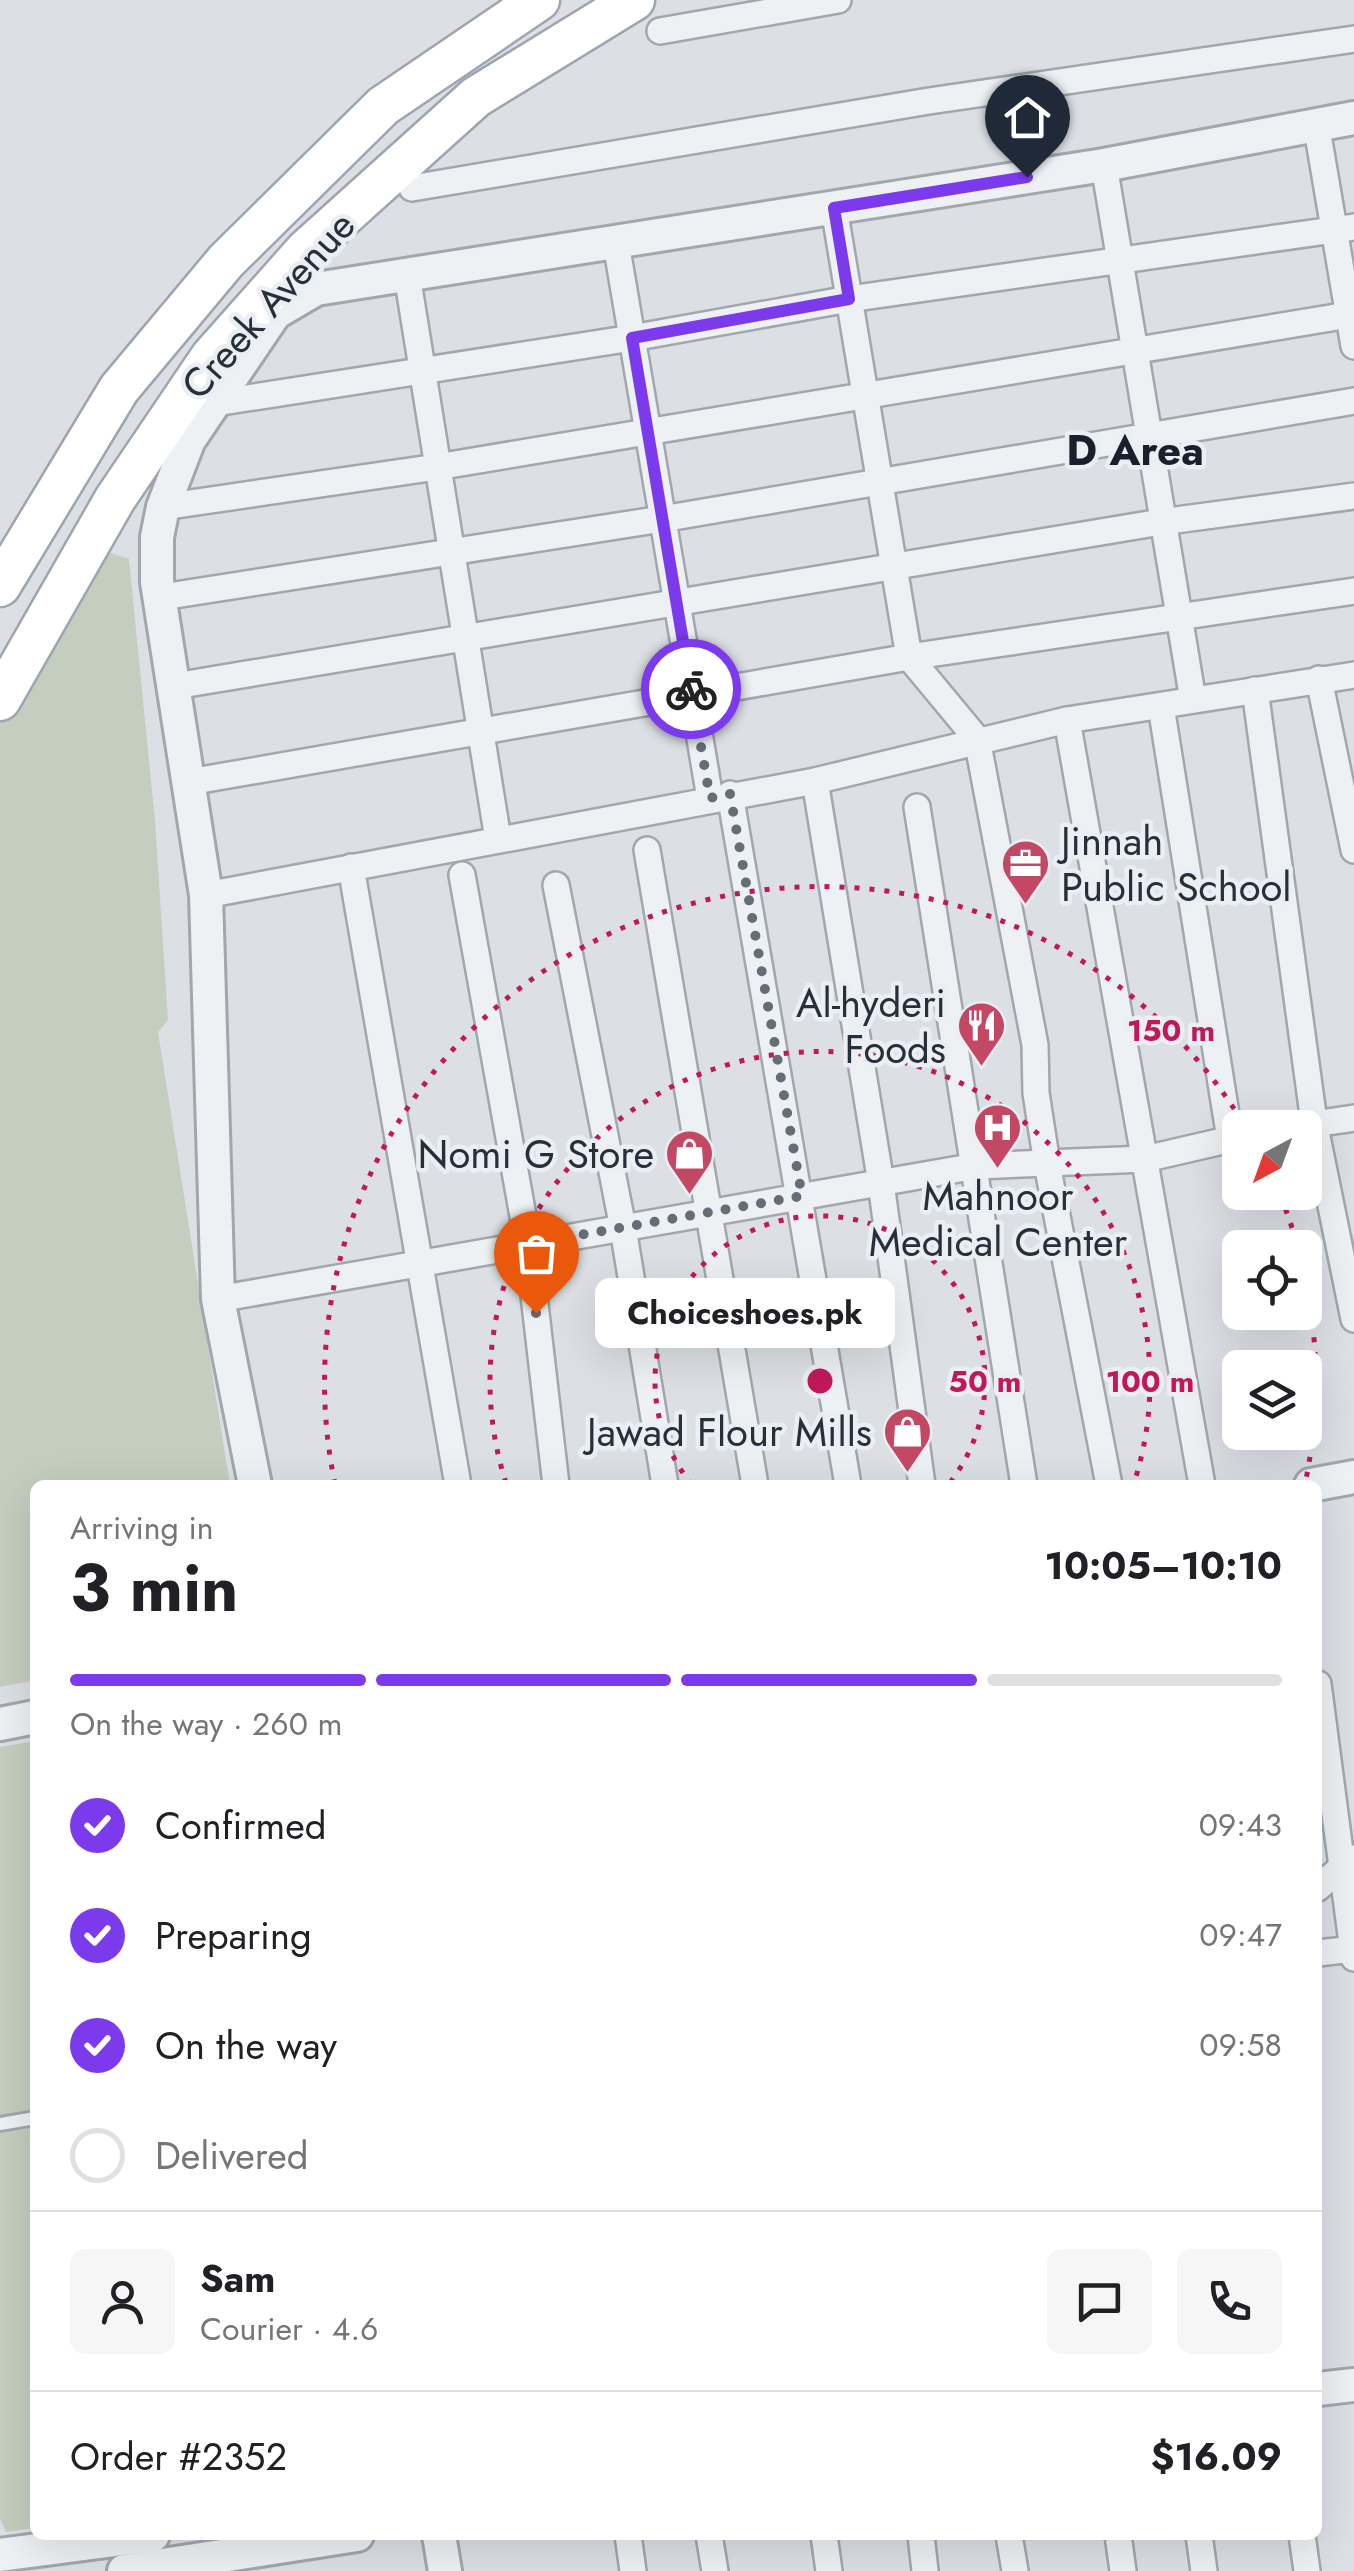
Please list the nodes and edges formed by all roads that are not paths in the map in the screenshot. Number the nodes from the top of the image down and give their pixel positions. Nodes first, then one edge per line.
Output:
1 (538, 0) edge
2 (634, 0) edge
3 (838, 0) edge
4 (660, 31) dead end
5 (1354, 39) edge
6 (1354, 118) edge
7 (1316, 123) junction
8 (1104, 165) junction
9 (412, 188) dead end
10 (834, 208) junction
11 (1344, 229) edge
12 (616, 243) junction
13 (1120, 261) junction
14 (407, 275) junction
15 (849, 299) junction
16 (1351, 315) edge
17 (632, 338) junction
18 (1354, 346) edge
19 (1134, 349) junction
20 (422, 372) junction
21 (866, 396) junction
22 (1354, 401) edge
23 (209, 404) junction
24 (648, 431) junction
25 (1148, 437) junction
26 (437, 467) junction
27 (880, 481) junction
28 (1354, 496) edge
29 (163, 507) junction
30 (662, 519) junction
31 (1161, 522) junction
32 (450, 554) junction
33 (895, 569) junction
34 (0, 586) edge
35 (1354, 591) edge
36 (162, 597) junction
37 (677, 605) junction
38 (1176, 616) junction
39 (463, 637) junction
40 (910, 657) junction
41 (1354, 675) edge
42 (1319, 678) junction
43 (175, 686) junction
44 (1255, 690) junction
45 (692, 696) junction
46 (0, 700) edge
47 (1193, 700) junction
48 (1161, 706) junction
49 (1067, 720) junction
50 (478, 732) junction
51 (977, 739) junction
52 (815, 781) junction
53 (189, 782) junction
54 (720, 796) junction
55 (916, 807) dead end
56 (498, 839) junction
57 (647, 850) dead end
58 (1354, 850) edge
59 (351, 867) junction
60 (462, 874) dead end
61 (556, 885) dead end
62 (206, 895) junction
63 (1230, 1110) edge
64 (1312, 1110) edge
65 (1354, 1118) edge
66 (1322, 1121) edge
67 (1222, 1141) edge
68 (1146, 1158) junction
69 (1322, 1161) edge
70 (1047, 1164) junction
71 (976, 1166) junction
72 (881, 1183) junction
73 (802, 1196) junction
74 (709, 1213) junction
75 (623, 1228) junction
76 (528, 1244) junction
77 (420, 1263) junction
78 (218, 1299) junction
79 (1354, 1319) edge
80 (1354, 1478) edge
81 (255, 1480) edge
82 (457, 1480) edge
83 (555, 1480) edge
84 (664, 1480) edge
85 (755, 1480) edge
86 (847, 1480) edge
87 (921, 1480) edge
88 (1023, 1480) edge
89 (1108, 1480) edge
90 (1201, 1480) edge
91 (1322, 1483) edge
92 (1322, 1708) edge
93 (30, 1718) edge
94 (0, 1724) edge
95 (1348, 1862) edge
96 (1322, 1885) edge
97 (1353, 1949) edge
98 (1322, 1953) edge
99 (1354, 1958) edge
100 (30, 2119) edge
101 (0, 2124) edge
102 (1322, 2383) edge
103 (1354, 2384) edge
104 (115, 2540) edge
105 (325, 2540) edge
106 (440, 2540) edge
107 (629, 2540) edge
108 (710, 2540) edge
109 (825, 2540) edge
110 (922, 2540) edge
111 (1010, 2540) edge
112 (1119, 2540) edge
113 (1201, 2540) edge
114 (1303, 2540) edge
115 (0, 2555) edge
116 (124, 2571) edge
117 (445, 2571) edge
118 (633, 2571) edge
119 (715, 2571) edge
120 (829, 2571) edge
121 (926, 2571) edge
122 (1014, 2571) edge
123 (1123, 2571) edge
124 (1204, 2571) edge
125 (1307, 2571) edge

1 - 34 main road, Creek Avenue
2 - 46 main road, Creek Avenue
3 - 4 street
5 - 9 street
6 - 7 street
7 - 8 street
7 - 11 street
8 - 10 street
8 - 13 street
10 - 12 street
10 - 15 street
11 - 13 street
11 - 16 street
12 - 14 street
12 - 17 street
13 - 15 street
13 - 19 street
14 - 20 street
14 - 23 street
15 - 17 street
15 - 21 street
16 - 18 street
16 - 19 street
17 - 20 street
17 - 24 street
19 - 21 street
19 - 25 street
20 - 23 street
20 - 26 street
21 - 24 street
21 - 27 street
22 - 25 street
23 - 29 street
24 - 26 street
24 - 30 street
25 - 27 street
25 - 31 street
26 - 29 street
26 - 32 street
27 - 30 street
27 - 33 street
28 - 31 street
29 - 36 street
30 - 32 street
30 - 37 street
31 - 33 street
31 - 38 street
32 - 36 street
32 - 39 street
33 - 37 street
33 - 40 street
35 - 38 street
36 - 43 street
37 - 39 street
37 - 45 street
38 - 40 street
38 - 47 street
39 - 43 street
39 - 50 street
40 - 45 street
40 - 51 street
41 - 42 street
42 - 44 street
42 - 58 street
43 - 53 street
44 - 47 street
44 - 64 street
45 - 50 street
45 - 54 street
47 - 48 street
48 - 49 street
48 - 63 street
49 - 51 street
49 - 68 street
50 - 53 street
50 - 56 street
51 - 52 street
51 - 70 street
52 - 54 street
52 - 72 street
53 - 62 street
54 - 56 street
54 - 73 street
55 - 71 street
56 - 59 street
57 - 74 street
59 - 62 street
59 - 77 street
60 - 76 street
61 - 75 street
62 - 78 street
65 - 66 street
67 - 68 street
68 - 70 street
68 - 90 street
69 - 79 street
70 - 71 street
70 - 89 street
71 - 72 street
71 - 88 street
72 - 73 street
72 - 87 street
73 - 74 street
73 - 86 street
74 - 75 street
74 - 85 street
75 - 76 street
75 - 84 street
76 - 77 street
76 - 83 street
77 - 78 street
77 - 82 street
78 - 81 street
80 - 91 street
92 - 95 street
93 - 94 street
95 - 96 street
95 - 97 street
97 - 98 street
97 - 99 street
100 - 101 lane
102 - 103 street
104 - 115 street
105 - 116 street
106 - 117 street
107 - 118 street
108 - 119 street
109 - 120 street
110 - 121 street
111 - 122 street
112 - 123 street
113 - 124 street
114 - 125 street

